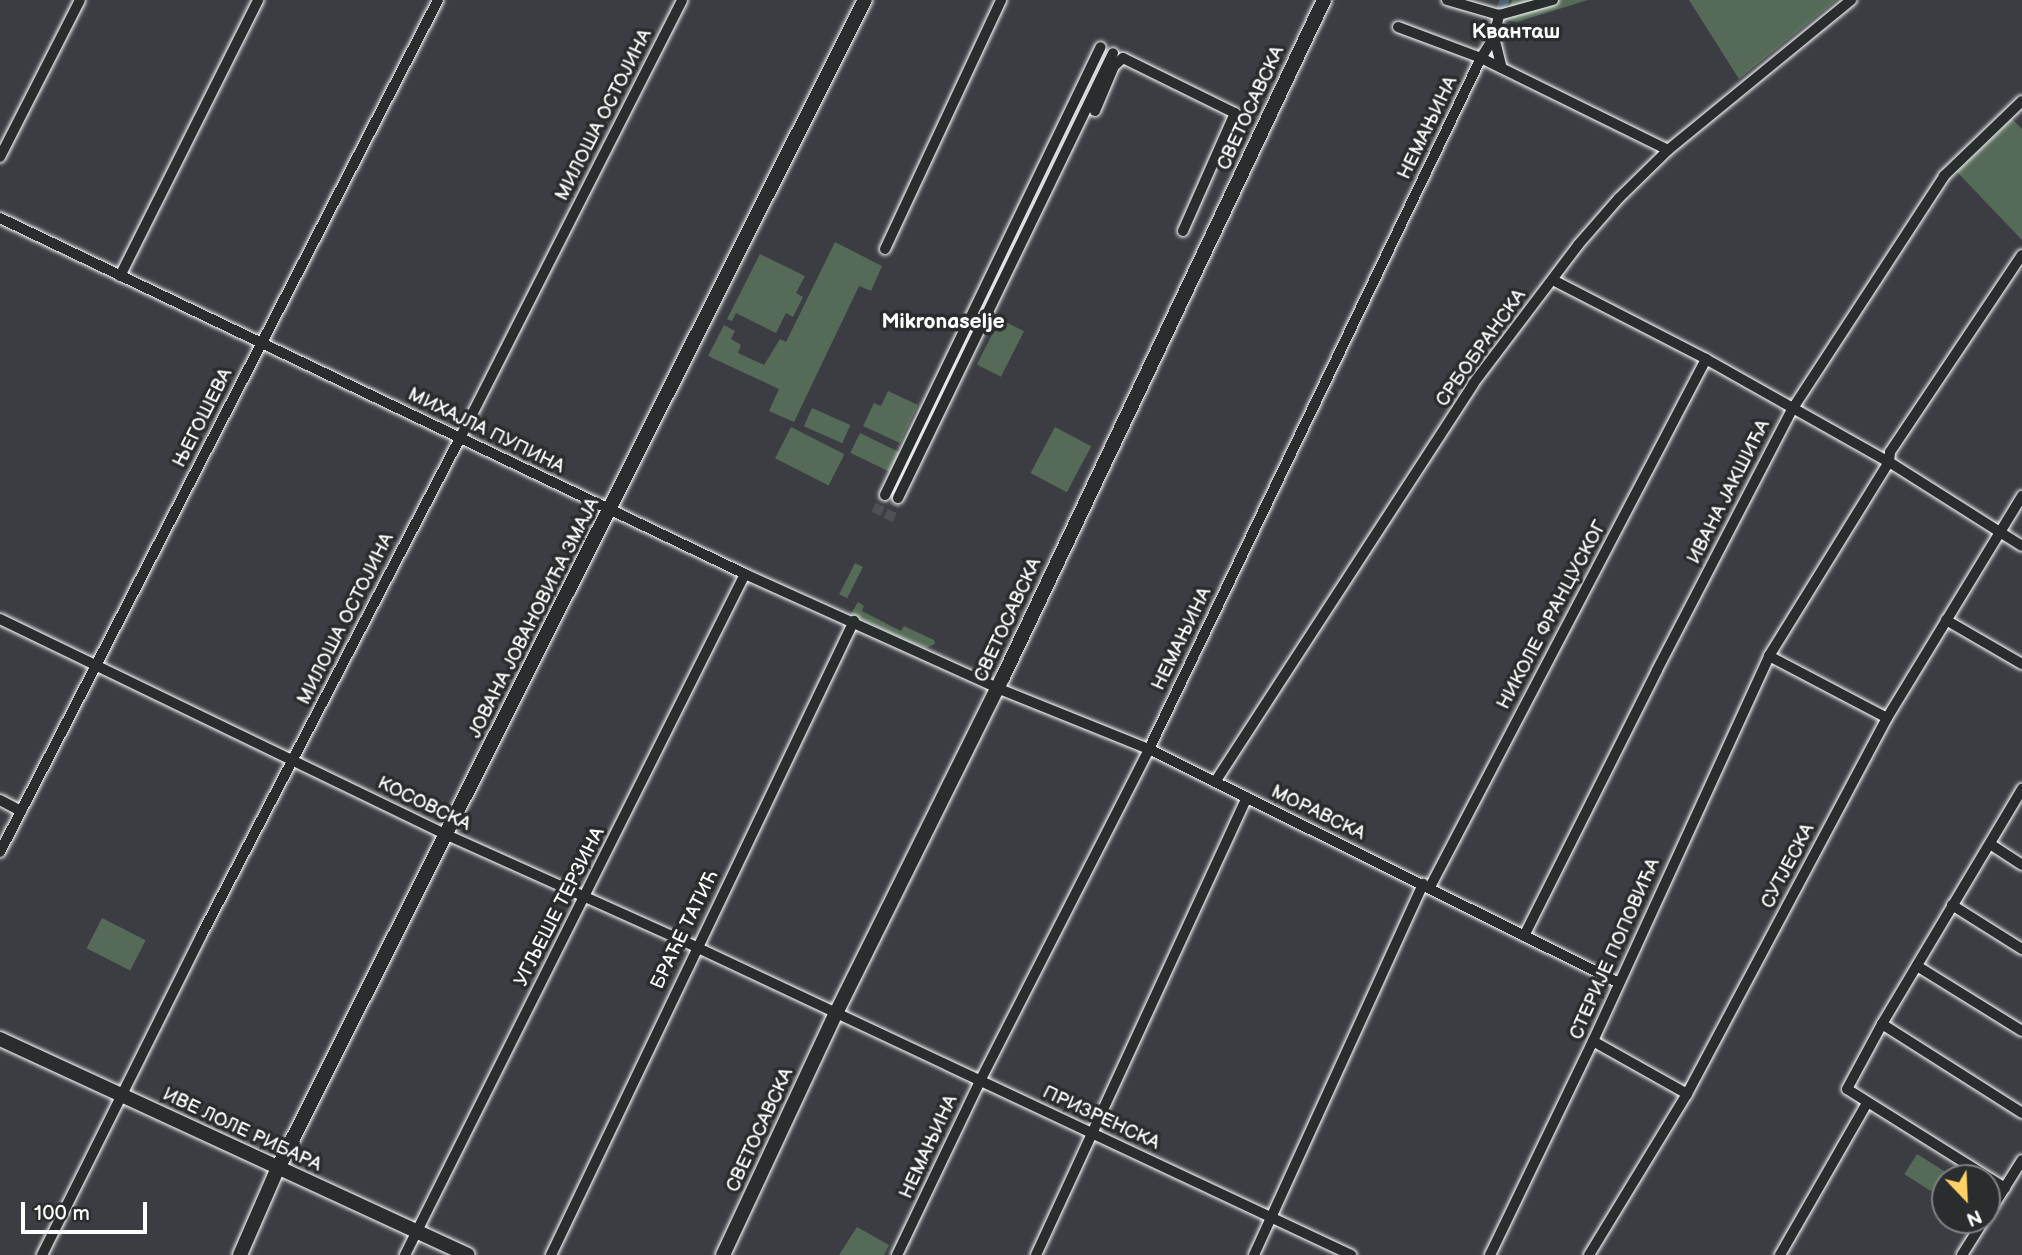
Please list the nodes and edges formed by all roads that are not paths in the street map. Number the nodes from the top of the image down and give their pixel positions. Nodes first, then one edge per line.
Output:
1 (80, 0) edge
2 (258, 0) edge
3 (438, 0) edge
4 (681, 0) edge
5 (865, 0) edge
6 (1002, 0) edge
7 (1324, 0) edge
8 (1447, 0) edge
9 (1553, 0) edge
10 (1851, 0) edge
11 (1499, 15) junction
12 (1398, 27) dead end
13 (1494, 37) junction
14 (1101, 47) dead end
15 (1113, 53) dead end
16 (1481, 58) junction
17 (1502, 68) junction
18 (2022, 101) edge
19 (1095, 111) dead end
20 (1668, 150) junction
21 (0, 157) edge
22 (0, 218) edge
23 (1182, 231) dead end
24 (885, 248) dead end
25 (2022, 256) edge
26 (120, 276) junction
27 (1553, 280) junction
28 (261, 343) junction
29 (1706, 359) junction
30 (1793, 408) junction
31 (460, 438) junction
32 (1889, 462) junction
33 (885, 495) tunnel mouth
34 (2022, 496) edge
35 (898, 498) tunnel mouth
36 (610, 511) junction
37 (1998, 532) junction
38 (2022, 546) edge
39 (745, 574) junction
40 (0, 620) edge
41 (1946, 620) junction
42 (853, 621) junction
43 (1769, 656) junction
44 (2022, 664) edge
45 (97, 666) junction
46 (997, 688) junction
47 (1887, 718) junction
48 (1149, 749) junction
49 (293, 759) junction
50 (1215, 782) junction
51 (2022, 789) edge
52 (1247, 797) junction
53 (0, 800) edge
54 (21, 811) junction
55 (445, 834) junction
56 (1990, 844) junction
57 (0, 852) edge
58 (2022, 865) edge
59 (1427, 886) junction
60 (584, 898) junction
61 (1952, 905) junction
62 (1524, 936) junction
63 (696, 947) junction
64 (2022, 949) edge
65 (1917, 966) junction
66 (1617, 982) junction
67 (836, 1013) junction
68 (1882, 1024) junction
69 (2022, 1031) edge
70 (0, 1039) edge
71 (1593, 1041) junction
72 (980, 1081) junction
73 (1687, 1094) junction
74 (123, 1096) junction
75 (1867, 1103) junction
76 (2022, 1113) edge
77 (1093, 1133) junction
78 (2022, 1160) edge
79 (277, 1170) junction
80 (2005, 1188) junction
81 (2001, 1194) edge
82 (1272, 1217) junction
83 (416, 1232) junction
84 (1976, 1234) edge
85 (42, 1255) edge
86 (240, 1255) edge
87 (405, 1255) edge
88 (468, 1255) edge
89 (551, 1255) edge
90 (723, 1255) edge
91 (897, 1255) edge
92 (1036, 1255) edge
93 (1254, 1255) edge
94 (1351, 1255) edge
95 (1490, 1255) edge
96 (1589, 1255) edge
97 (1780, 1255) edge
98 (1962, 1255) edge

1 - 21 street
2 - 26 street
3 - 28 street, ЊЕГОШЕВА
4 - 31 street, МИЛОША ОСТОЈИНА
5 - 36 street, ЈОВАНА ЈОВАНОВИЋА ЗМАЈА
6 - 24 street
7 - 46 street, СВЕТОСАВСКА
8 - 11 street
9 - 11 street
10 - 20 street, СРБОБРАНСКА
11 - 13 street, НЕМАЊИНА
12 - 16 street
13 - 16 street, НЕМАЊИНА
13 - 17 street, НЕМАЊИНА
14 - 33 street
15 - 35 street
16 - 17 street
16 - 48 street, НЕМАЊИНА
17 - 20 street
18 - 30 street, ИВАНА ЈАКШИЋА
19 - 23 street
20 - 27 street, СРБОБРАНСКА
22 - 26 street, МИХАЈЛА ПУПИНА
25 - 32 street, СТЕРИЈЕ ПОПОВИЋА
26 - 28 street, МИХАЈЛА ПУПИНА
27 - 29 street
27 - 50 street, СРБОБРАНСКА
28 - 31 street, МИХАЈЛА ПУПИНА
28 - 45 street, ЊЕГОШЕВА
29 - 30 street
29 - 59 street, НИКОЛЕ ФРАНЦУСКОГ
30 - 32 street
30 - 62 street, ИВАНА ЈАКШИЋА
31 - 36 street, МИХАЈЛА ПУПИНА
31 - 49 street, МИЛОША ОСТОЈИНА
32 - 37 street
32 - 43 street, СТЕРИЈЕ ПОПОВИЋА
34 - 37 street, СУТЈЕСКА
36 - 39 street, МИХАЈЛА ПУПИНА
36 - 55 street, ЈОВАНА ЈОВАНОВИЋА ЗМАЈА
37 - 38 street
37 - 41 street, СУТЈЕСКА
39 - 42 street, МИХАЈЛА ПУПИНА
39 - 60 street, УГЉЕШЕ ТЕРЗИНА
40 - 45 street, КОСОВСКА
41 - 44 street
41 - 47 street, СУТЈЕСКА
42 - 46 street, МИХАЈЛА ПУПИНА
42 - 63 street, БРАЋЕ ТАТИЋ
43 - 47 street
43 - 66 street, СТЕРИЈЕ ПОПОВИЋА
45 - 49 street, КОСОВСКА
45 - 54 street, ЊЕГОШЕВА
46 - 48 street, МОРАВСКА
46 - 67 street, СВЕТОСАВСКА
47 - 73 street, СУТЈЕСКА
48 - 50 street, МОРАВСКА
48 - 72 street, НЕМАЊИНА
49 - 55 street, КОСОВСКА
49 - 74 street, МИЛОША ОСТОЈИНА
50 - 52 street, МОРАВСКА
51 - 56 street
52 - 59 street, МОРАВСКА
52 - 77 street
53 - 54 street
54 - 57 street, ЊЕГОШЕВА
55 - 60 street, КОСОВСКА
55 - 79 street, ЈОВАНА ЈОВАНОВИЋА ЗМАЈА
56 - 58 street
56 - 61 street
59 - 62 street, МОРАВСКА
59 - 82 street, НИКОЛЕ ФРАНЦУСКОГ
60 - 63 street, КОСОВСКА
60 - 83 street, УГЉЕШЕ ТЕРЗИНА
61 - 64 street
61 - 65 street
62 - 66 street, МОРАВСКА
63 - 67 street, КОСОВСКА
63 - 89 street, БРАЋЕ ТАТИЋ
65 - 68 street
65 - 69 street
66 - 71 street, СТЕРИЈЕ ПОПОВИЋА
67 - 72 street, ПРИЗРЕНСКА
67 - 90 street, СВЕТОСАВСКА
68 - 75 street
68 - 76 street
70 - 74 street, ИВЕ ЛОЛЕ РИБАРА
71 - 73 street
71 - 95 street, СТЕРИЈЕ ПОПОВИЋА
72 - 77 street, ПРИЗРЕНСКА
72 - 91 street, НЕМАЊИНА
73 - 96 street, СУТЈЕСКА
74 - 79 street, ИВЕ ЛОЛЕ РИБАРА
74 - 85 street, МИЛОША ОСТОЈИНА
75 - 80 street
75 - 97 street
77 - 82 street, ПРИЗРЕНСКА
77 - 92 street
78 - 80 street
79 - 83 street, ИВЕ ЛОЛЕ РИБАРА
79 - 86 street, ЈОВАНА ЈОВАНОВИЋА ЗМАЈА
80 - 81 street
82 - 93 street, НИКОЛЕ ФРАНЦУСКОГ
82 - 94 street, ПРИЗРЕНСКА
83 - 87 street, УГЉЕШЕ ТЕРЗИНА
83 - 88 street, ИВЕ ЛОЛЕ РИБАРА
84 - 98 street

